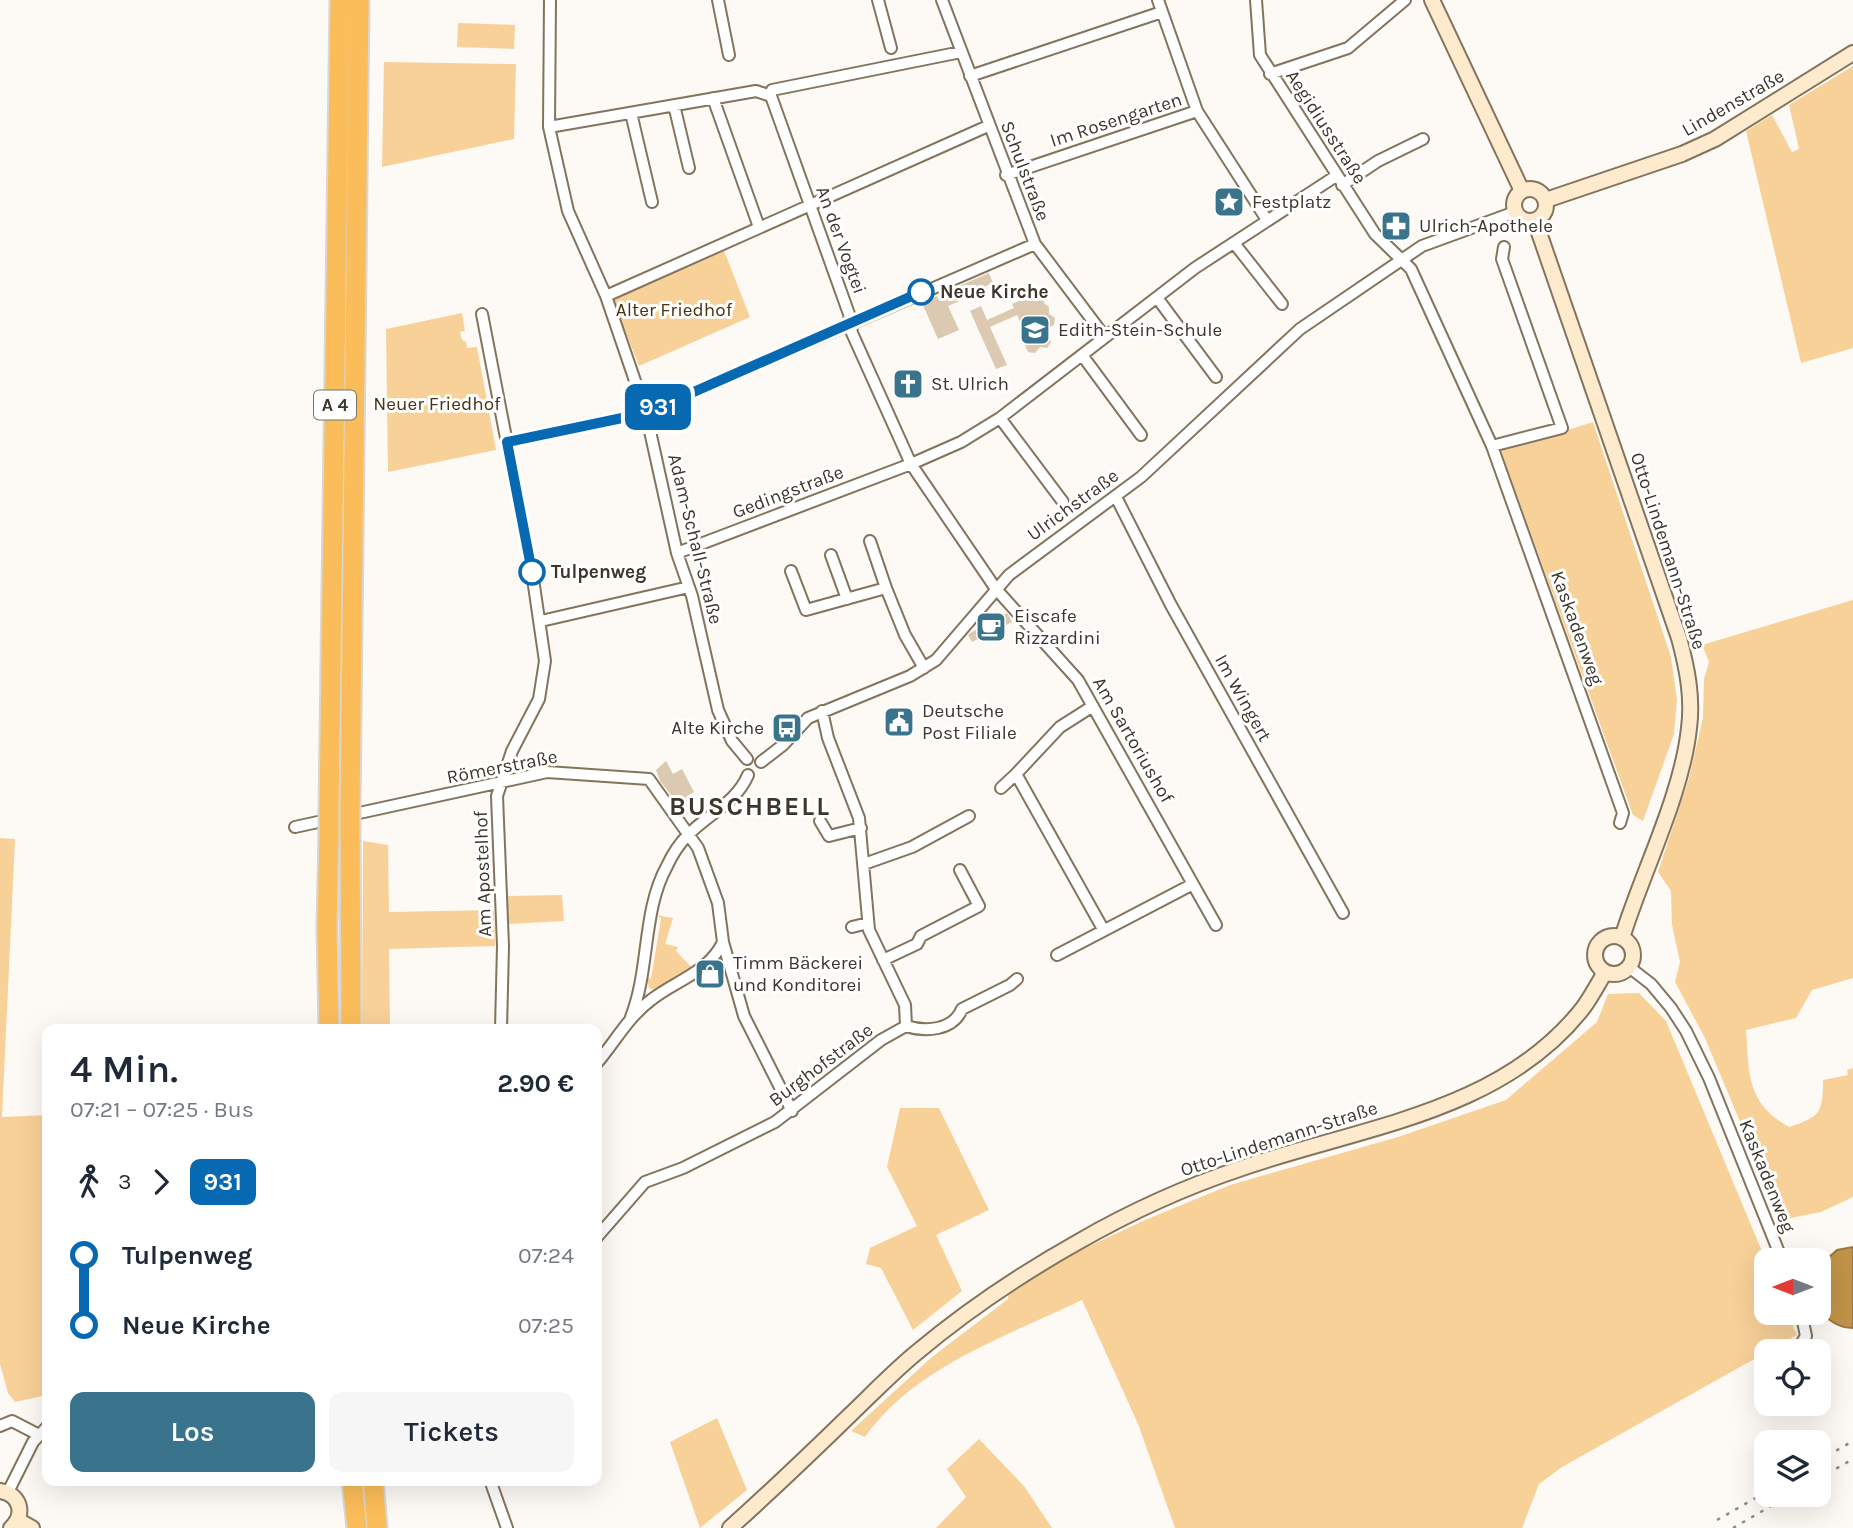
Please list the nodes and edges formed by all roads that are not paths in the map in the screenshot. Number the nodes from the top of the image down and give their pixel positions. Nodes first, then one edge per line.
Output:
1 (340, 0) edge
2 (359, 0) edge
3 (550, 0) edge
4 (718, 0) edge
5 (878, 0) edge
6 (942, 0) edge
7 (1158, 0) edge
8 (1256, 0) edge
9 (1405, 0) edge
10 (1432, 0) edge
11 (1162, 12) junction
12 (891, 48) dead end
13 (961, 52) junction
14 (1853, 53) edge
15 (729, 55) dead end
16 (1270, 74) junction
17 (970, 76) junction
18 (772, 90) dead end
19 (713, 98) junction
20 (674, 105) junction
21 (1197, 111) junction
22 (631, 113) junction
23 (988, 126) junction
24 (549, 127) junction
25 (1423, 139) dead end
26 (689, 168) dead end
27 (1006, 175) junction
28 (1339, 181) junction
29 (1522, 191) junction
30 (1546, 200) junction
31 (652, 202) dead end
32 (809, 205) junction
33 (1515, 212) junction
34 (1268, 220) junction
35 (1535, 221) junction
36 (759, 226) junction
37 (1234, 243) junction
38 (1035, 244) junction
39 (1504, 247) dead end
40 (1400, 259) junction
41 (606, 296) junction
42 (1158, 299) junction
43 (1282, 304) dead end
44 (482, 314) dead end
45 (851, 323) junction
46 (1105, 337) junction
47 (1082, 355) junction
48 (1216, 377) dead end
49 (646, 413) junction
50 (1000, 418) junction
51 (1142, 435) dead end
52 (507, 442) junction
53 (1492, 446) junction
54 (911, 464) junction
55 (1116, 497) junction
56 (1063, 502) dead end
57 (870, 541) dead end
58 (677, 553) junction
59 (831, 555) dead end
60 (791, 570) dead end
61 (689, 587) junction
62 (886, 588) junction
63 (996, 589) junction
64 (847, 599) junction
65 (541, 621) junction
66 (924, 668) junction
67 (1093, 706) junction
68 (822, 711) junction
69 (747, 759) junction
70 (761, 762) junction
71 (1016, 774) junction
72 (748, 775) junction
73 (502, 782) junction
74 (1001, 788) dead end
75 (969, 816) dead end
76 (820, 821) dead end
77 (1620, 823) dead end
78 (295, 827) dead end
79 (861, 828) junction
80 (689, 834) junction
81 (864, 864) junction
82 (960, 870) dead end
83 (1193, 884) junction
84 (1343, 913) dead end
85 (868, 923) junction
86 (1216, 925) dead end
87 (852, 927) dead end
88 (1103, 929) junction
89 (1622, 938) junction
90 (723, 942) junction
91 (1057, 955) dead end
92 (883, 960) junction
93 (1629, 967) junction
94 (1605, 972) junction
95 (1017, 979) dead end
96 (640, 988) junction
97 (658, 996) junction
98 (630, 1019) junction
99 (329, 1024) edge
100 (351, 1024) edge
101 (501, 1024) edge
102 (906, 1026) junction
103 (602, 1056) edge
104 (792, 1111) junction
105 (602, 1231) edge
106 (1777, 1248) edge
107 (0, 1426) edge
108 (42, 1431) edge
109 (42, 1432) edge
110 (353, 1486) edge
111 (374, 1486) edge
112 (492, 1486) edge
113 (4, 1492) edge
114 (15, 1524) edge
115 (32, 1528) edge
116 (357, 1528) edge
117 (377, 1528) edge
118 (507, 1528) edge
119 (730, 1528) edge

1 - 99 highway, A 4, bridge
2 - 100 highway, A 4, bridge
3 - 24 street, Adam-Schall-Straße
4 - 15 street
5 - 12 street
6 - 13 street, Schulstraße
7 - 11 street
8 - 16 street, Aegidiusstraße
9 - 16 street
10 - 29 street
11 - 17 street
11 - 21 street
13 - 17 street, Schulstraße
13 - 18 street
14 - 30 street, Lindenstraße
16 - 28 street, Aegidiusstraße
17 - 23 street, Schulstraße
19 - 20 street, An der Vogtei
19 - 32 street, An der Vogtei
19 - 36 street
20 - 22 street, An der Vogtei
20 - 26 street
21 - 27 street, Im Rosengarten
21 - 34 street
22 - 24 street, An der Vogtei
22 - 31 street
23 - 27 street, Schulstraße
23 - 32 street
24 - 41 street, Adam-Schall-Straße
25 - 28 street, Gedingstraße
27 - 38 street, Schulstraße
28 - 34 street, Gedingstraße
28 - 40 street, Aegidiusstraße
29 - 30 street
29 - 33 street
30 - 35 street
32 - 36 street
32 - 45 street, An der Vogtei
33 - 35 street
33 - 40 street
34 - 37 street, Gedingstraße
35 - 89 street, Otto-Lindemann-Straße
36 - 41 street
37 - 42 street, Gedingstraße
37 - 43 street
38 - 45 street
38 - 46 street, Schulstraße
39 - 53 street
40 - 53 street, Kaskadenweg
40 - 55 street, Ulrichstraße
41 - 49 street, Adam-Schall-Straße
42 - 46 street, Gedingstraße
42 - 48 street
44 - 52 street, Am Apostelhof
45 - 49 street
45 - 54 street, An der Vogtei
46 - 47 street, Gedingstraße
47 - 50 street, Gedingstraße
47 - 51 street
49 - 52 street
49 - 58 street, Adam-Schall-Straße
50 - 54 street, Gedingstraße
50 - 56 street
52 - 65 street, Am Apostelhof
53 - 77 street, Kaskadenweg
54 - 58 street, Gedingstraße
54 - 63 street, An der Vogtei
55 - 63 street, Ulrichstraße
55 - 84 street, Im Wingert
57 - 62 street
58 - 61 street, Adam-Schall-Straße
59 - 64 street
60 - 64 street
61 - 65 street
61 - 69 street, Adam-Schall-Straße
62 - 64 street
62 - 66 street
63 - 66 street, Ulrichstraße
63 - 67 street, Am Sartoriushof
65 - 73 street, Am Apostelhof
66 - 68 street, Ulrichstraße
67 - 71 street
67 - 83 street, Am Sartoriushof
68 - 70 street, Ulrichstraße
68 - 79 street
69 - 70 street
69 - 72 street
70 - 72 street
71 - 74 street
71 - 88 street
72 - 80 street
73 - 78 street, Römerstraße
73 - 80 street, Römerstraße
73 - 101 street, Am Apostelhof
75 - 81 street
76 - 79 street
79 - 81 street
80 - 90 street
80 - 96 street
81 - 85 street
82 - 92 street
83 - 86 street, Am Sartoriushof
83 - 88 street
85 - 87 street
85 - 92 street
88 - 91 street
89 - 93 street
89 - 94 street
90 - 97 street
90 - 104 street
92 - 102 street
93 - 94 street
93 - 106 street, Kaskadenweg
94 - 119 street, Otto-Lindemann-Straße
95 - 102 street
96 - 97 street
96 - 98 street
97 - 98 street
98 - 103 street
102 - 104 street, Burghofstraße
104 - 105 street, Burghofstraße
107 - 108 street
109 - 113 street
110 - 116 highway
111 - 117 highway
112 - 118 street
113 - 114 street
114 - 115 street

